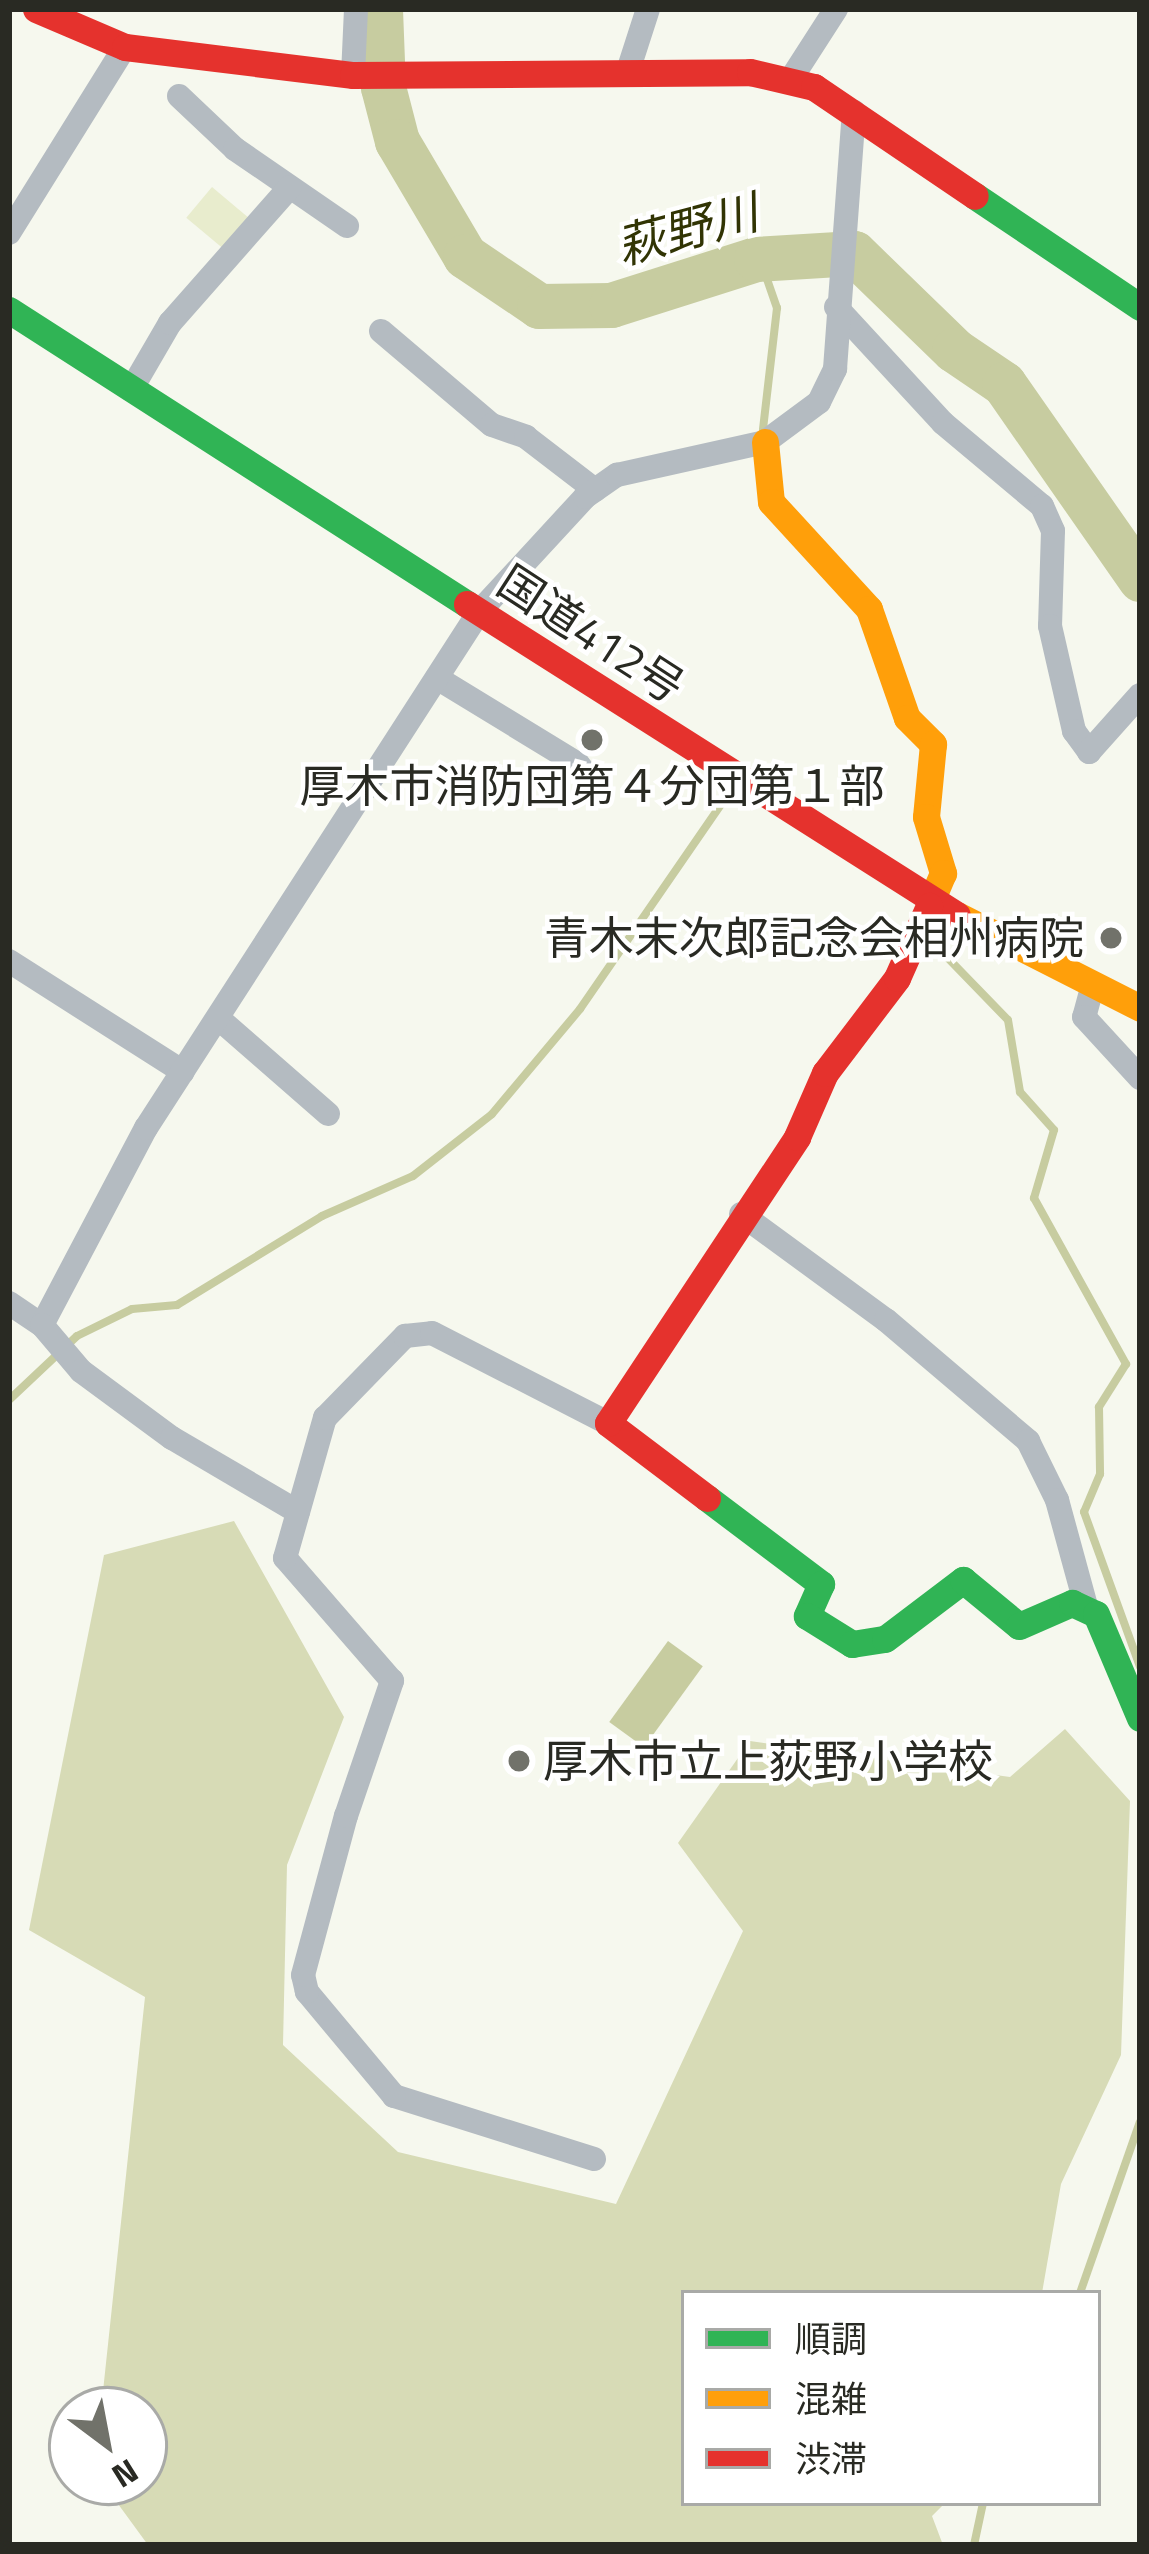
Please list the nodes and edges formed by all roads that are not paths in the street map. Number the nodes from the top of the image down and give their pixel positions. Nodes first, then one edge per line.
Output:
1 (36, 9) edge
2 (356, 9) edge
3 (648, 9) edge
4 (836, 9) edge
5 (125, 47) junction
6 (627, 74) junction
7 (353, 75) junction
8 (789, 82) junction
9 (179, 96) dead end
10 (854, 112) junction
11 (290, 187) junction
12 (347, 226) dead end
13 (9, 233) edge
14 (837, 298) junction
15 (1140, 307) edge
16 (9, 310) edge
17 (381, 332) dead end
18 (131, 390) junction
19 (765, 442) junction
20 (595, 490) junction
21 (479, 612) junction
22 (437, 678) junction
23 (1140, 695) edge
24 (593, 783) dead end
25 (929, 900) junction
26 (9, 961) edge
27 (1092, 988) junction
28 (1140, 1008) edge
29 (218, 1018) junction
30 (183, 1072) junction
31 (1140, 1078) edge
32 (328, 1114) dead end
33 (741, 1214) junction
34 (9, 1304) edge
35 (42, 1324) junction
36 (608, 1423) junction
37 (298, 1512) junction
38 (1086, 1606) junction
39 (1140, 1718) edge
40 (594, 2159) dead end

1 - 5 main road
2 - 7 street
3 - 6 street
4 - 8 street
5 - 7 main road
5 - 13 street
6 - 7 main road
6 - 8 main road
8 - 10 main road
9 - 11 street
10 - 14 street
10 - 15 main road
11 - 12 street
11 - 18 street
14 - 19 street
14 - 23 street
16 - 18 main road, 国道412号
17 - 20 street
18 - 21 main road, 国道412号
19 - 20 street
19 - 25 main road
20 - 21 street
21 - 22 street
21 - 25 main road, 国道412号
22 - 24 street
22 - 29 street
25 - 27 main road, 国道412号
25 - 33 main road
26 - 30 street
27 - 28 main road, 国道412号
27 - 31 street
29 - 30 street
29 - 32 street
30 - 35 street
33 - 36 main road
33 - 38 street
34 - 35 street
35 - 37 street
36 - 37 street
36 - 38 main road
37 - 40 street
38 - 39 main road

